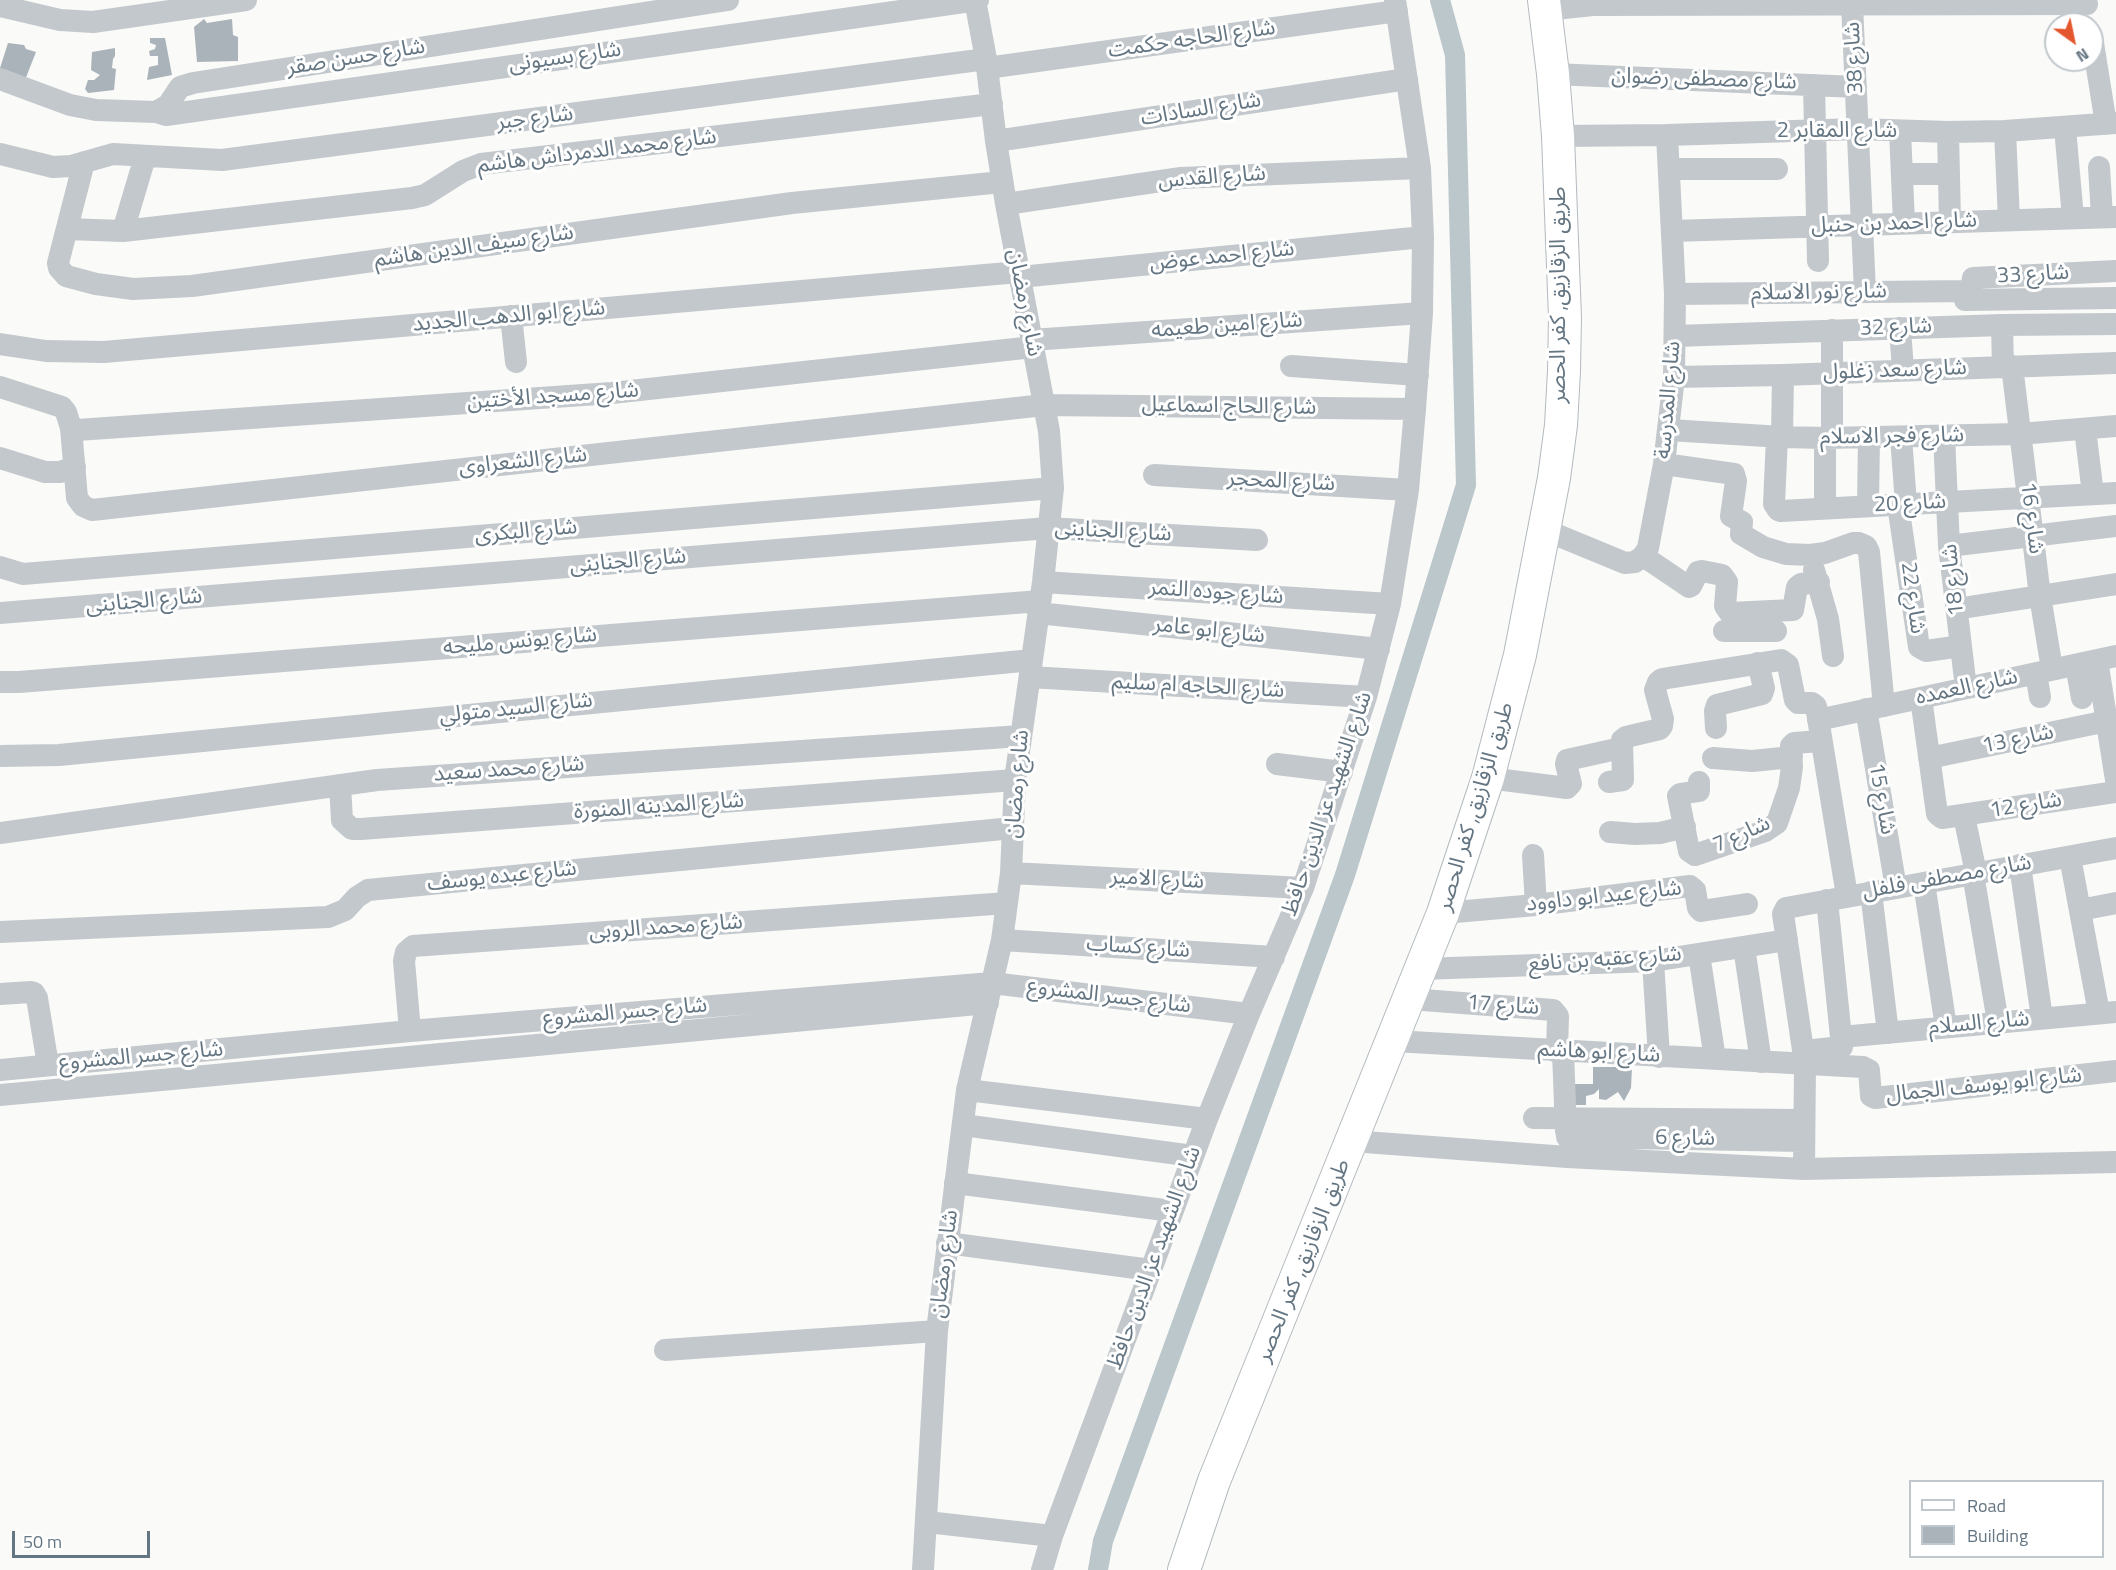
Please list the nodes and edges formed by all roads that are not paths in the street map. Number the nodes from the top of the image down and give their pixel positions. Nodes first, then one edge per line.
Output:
1 (246, 0) edge
2 (728, 0) edge
3 (976, 0) edge
4 (1593, 3) edge
5 (1852, 4) junction
6 (1396, 5) edge
7 (1545, 5) edge
8 (0, 6) edge
9 (2087, 9) edge
10 (987, 64) junction
11 (2100, 72) edge
12 (1553, 74) junction
13 (0, 79) edge
14 (1407, 79) junction
15 (1814, 85) junction
16 (1856, 87) junction
17 (992, 104) junction
18 (156, 112) junction
19 (2111, 123) edge
20 (2065, 128) junction
21 (1858, 129) junction
22 (1815, 131) junction
23 (1900, 131) junction
24 (2005, 131) junction
25 (1948, 132) junction
26 (1667, 135) junction
27 (1558, 136) junction
28 (996, 141) junction
29 (0, 154) edge
30 (145, 157) junction
31 (84, 162) junction
32 (2099, 167) dead end
33 (1420, 168) junction
34 (1669, 169) junction
35 (1778, 170) dead end
36 (1902, 174) junction
37 (1949, 174) junction
38 (1004, 193) junction
39 (2109, 217) edge
40 (2073, 218) junction
41 (2009, 220) junction
42 (1950, 222) junction
43 (1904, 223) junction
44 (1862, 225) junction
45 (1817, 226) junction
46 (67, 229) junction
47 (123, 231) junction
48 (1673, 231) junction
49 (1423, 237) junction
50 (1818, 261) dead end
51 (2116, 271) edge
52 (1019, 274) junction
53 (1964, 291) junction
54 (1865, 292) junction
55 (1676, 294) junction
56 (2116, 298) edge
57 (1422, 313) junction
58 (511, 316) junction
59 (2116, 324) edge
60 (2002, 325) junction
61 (1900, 328) junction
62 (1832, 330) junction
63 (1675, 336) junction
64 (0, 344) edge
65 (1032, 344) junction
66 (516, 362) dead end
67 (2116, 363) edge
68 (1290, 366) dead end
69 (2008, 366) junction
70 (1903, 370) junction
71 (1832, 373) junction
72 (1418, 375) junction
73 (1783, 375) junction
74 (1674, 377) junction
75 (0, 387) edge
76 (1044, 405) junction
77 (1415, 409) junction
78 (2116, 426) edge
79 (71, 428) junction
80 (2085, 429) junction
81 (1669, 430) junction
82 (2020, 434) junction
83 (1944, 436) junction
84 (1780, 437) junction
85 (1869, 437) junction
86 (1901, 437) junction
87 (1829, 438) junction
88 (0, 458) edge
89 (1664, 464) junction
90 (75, 467) junction
91 (1154, 475) dead end
92 (1053, 488) junction
93 (1408, 490) junction
94 (2116, 493) edge
95 (2093, 494) junction
96 (2028, 498) junction
97 (1947, 502) junction
98 (1902, 504) junction
99 (1868, 506) junction
100 (1825, 508) junction
101 (2116, 526) edge
102 (1048, 528) junction
103 (1545, 530) junction
104 (2033, 536) junction
105 (1257, 540) dead end
106 (1949, 546) junction
107 (1810, 555) junction
108 (1643, 556) junction
109 (0, 567) edge
110 (1819, 582) junction
111 (2116, 584) edge
112 (2040, 596) junction
113 (1040, 599) junction
114 (1390, 604) junction
115 (1956, 609) junction
116 (0, 614) edge
117 (1774, 621) junction
118 (1724, 631) dead end
119 (1961, 646) junction
120 (1379, 649) junction
121 (1833, 656) dead end
122 (1781, 660) junction
123 (2096, 660) edge
124 (1758, 663) junction
125 (1031, 668) junction
126 (2044, 671) junction
127 (0, 682) edge
128 (1966, 688) junction
129 (1366, 697) junction
130 (2040, 697) dead end
131 (1921, 698) junction
132 (2082, 698) dead end
133 (1875, 708) junction
134 (2107, 721) junction
135 (1716, 728) dead end
136 (1820, 730) junction
137 (1021, 736) junction
138 (1621, 748) junction
139 (0, 756) edge
140 (1792, 757) junction
141 (1713, 758) dead end
142 (1929, 758) junction
143 (1277, 764) dead end
144 (1342, 772) junction
145 (1488, 778) junction
146 (1015, 780) junction
147 (2116, 780) edge
148 (1609, 782) dead end
149 (1700, 782) dead end
150 (340, 786) junction
151 (2116, 792) edge
152 (1964, 816) junction
153 (1685, 827) junction
154 (1013, 828) junction
155 (1610, 832) dead end
156 (0, 833) edge
157 (2116, 848) edge
158 (1533, 855) dead end
159 (2070, 857) junction
160 (2020, 866) junction
161 (1011, 873) junction
162 (1974, 874) junction
163 (1924, 883) junction
164 (1303, 888) junction
165 (1896, 888) junction
166 (1871, 892) junction
167 (1837, 898) junction
168 (1007, 903) junction
169 (2116, 903) edge
170 (1747, 904) dead end
171 (1536, 905) junction
172 (2080, 910) junction
173 (1443, 913) junction
174 (0, 933) edge
175 (1002, 939) junction
176 (1787, 940) junction
177 (1744, 947) junction
178 (1699, 954) junction
179 (1274, 957) junction
180 (1653, 961) junction
181 (1421, 969) junction
182 (990, 993) junction
183 (0, 994) edge
184 (1410, 999) junction
185 (2107, 1012) edge
186 (1249, 1014) junction
187 (2042, 1018) junction
188 (1998, 1022) junction
189 (1946, 1027) junction
190 (410, 1031) junction
191 (1888, 1033) junction
192 (1841, 1037) junction
193 (1393, 1041) junction
194 (1560, 1052) junction
195 (1659, 1057) junction
196 (1804, 1057) junction
197 (1715, 1059) junction
198 (1761, 1062) junction
199 (48, 1065) junction
200 (0, 1070) edge
201 (2116, 1071) edge
202 (967, 1090) junction
203 (0, 1095) edge
204 (1534, 1118) dead end
205 (1207, 1119) junction
206 (963, 1125) junction
207 (1804, 1130) junction
208 (1566, 1137) junction
209 (1352, 1141) junction
210 (1193, 1156) junction
211 (2116, 1162) edge
212 (1803, 1169) junction
213 (955, 1183) junction
214 (1172, 1211) junction
215 (947, 1244) junction
216 (1151, 1270) junction
217 (937, 1331) junction
218 (665, 1350) dead end
219 (927, 1521) junction
220 (1052, 1536) junction
221 (923, 1570) edge
222 (1042, 1570) edge
223 (1184, 1570) edge

1 - 8 street
2 - 18 street, شارع حسن صقر
3 - 10 street, شارع رمضان
3 - 18 street, شارع بسيونى
4 - 5 street
4 - 7 street
5 - 9 street
5 - 16 street, شارع 38
6 - 10 street, شارع الحاجه حكمت
6 - 14 street, شارع الشهيد عز الدين حافظ
7 - 12 main road, طريق الزقازيق, كفر الحصر
10 - 17 street, شارع رمضان
10 - 30 street, شارع جبر
11 - 19 street
12 - 15 street, شارع مصطفى رضوان
12 - 27 main road, طريق الزقازيق, كفر الحصر
13 - 18 street
14 - 28 street, شارع السادات
14 - 33 street, شارع الشهيد عز الدين حافظ
15 - 16 street, شارع مصطفى رضوان
15 - 22 street
16 - 21 street, شارع 38
17 - 28 street, شارع رمضان
17 - 47 street, شارع محمد الدمرداش هاشم
19 - 20 street, شارع المقابر 2
20 - 24 street, شارع المقابر 2
20 - 40 street
21 - 22 street, شارع المقابر 2
21 - 23 street, شارع المقابر 2
21 - 44 street, شارع 38
22 - 26 street, شارع المقابر 2
22 - 45 street
23 - 25 street, شارع المقابر 2
23 - 36 street
24 - 25 street, شارع المقابر 2
24 - 41 street
25 - 37 street
26 - 27 street, شارع المقابر 2
26 - 34 street, شارع المدرسة
27 - 103 main road, طريق الزقازيق, كفر الحصر
28 - 38 street, شارع رمضان
29 - 31 street, شارع جبر
30 - 31 street, شارع جبر
30 - 47 street
31 - 46 street, شارع سيف الدين هاشم
32 - 39 street
33 - 38 street, شارع القدس
33 - 49 street, شارع الشهيد عز الدين حافظ
34 - 35 street
34 - 48 street, شارع المدرسة
36 - 37 street
36 - 43 street
37 - 42 street
38 - 46 street, شارع سيف الدين هاشم
38 - 52 street, شارع رمضان
39 - 40 street, شارع احمد بن حنبل
40 - 41 street, شارع احمد بن حنبل
41 - 42 street, شارع احمد بن حنبل
42 - 43 street, شارع احمد بن حنبل
43 - 44 street, شارع احمد بن حنبل
44 - 45 street, شارع احمد بن حنبل
44 - 54 street, شارع 38
45 - 48 street, شارع احمد بن حنبل
45 - 50 street
46 - 47 street, شارع محمد الدمرداش هاشم
48 - 55 street, شارع المدرسة
49 - 52 street, شارع احمد عوض
49 - 57 street, شارع الشهيد عز الدين حافظ
51 - 53 street, شارع 33
52 - 58 street, شارع ابو الدهب الجديد
52 - 65 street, شارع رمضان
53 - 54 street, شارع نور الاسلام
53 - 56 street
54 - 55 street, شارع نور الاسلام
55 - 63 street, شارع المدرسة
57 - 65 street, شارع امين طعيمه
57 - 72 street, شارع الشهيد عز الدين حافظ
58 - 64 street, شارع ابو الدهب الجديد
58 - 66 street
59 - 60 street, شارع 32
60 - 61 street, شارع 32
60 - 69 street, شارع 16
61 - 62 street, شارع 32
61 - 70 street
62 - 63 street, شارع 32
62 - 71 street
63 - 74 street, شارع المدرسة
65 - 76 street, شارع رمضان
65 - 79 street, شارع مسجد الأختين
67 - 69 street, شارع سعد زغلول
68 - 72 street
69 - 70 street, شارع سعد زغلول
69 - 82 street, شارع 16
70 - 71 street, شارع سعد زغلول
71 - 73 street, شارع سعد زغلول
71 - 87 street
72 - 77 street, شارع الشهيد عز الدين حافظ
73 - 74 street, شارع سعد زغلول
73 - 84 street
74 - 81 street, شارع المدرسة
75 - 79 street
76 - 77 street, شارع الحاج اسماعيل
76 - 90 street, شارع الشعراوى
76 - 92 street, شارع رمضان
77 - 93 street, شارع الشهيد عز الدين حافظ
78 - 80 street, شارع فجر الاسلام
79 - 90 street, شارع الشعراوى
80 - 82 street, شارع فجر الاسلام
80 - 95 street
81 - 84 street, شارع فجر الاسلام
81 - 89 street, شارع المدرسة
82 - 83 street, شارع فجر الاسلام
82 - 96 street, شارع 16
83 - 86 street, شارع فجر الاسلام
83 - 97 street, شارع 18
84 - 87 street, شارع فجر الاسلام
84 - 100 street, شارع 20
85 - 86 street, شارع فجر الاسلام
85 - 87 street, شارع فجر الاسلام
85 - 99 street
86 - 98 street
87 - 100 street
88 - 90 street
89 - 107 street
89 - 108 street, شارع المدرسة
91 - 93 street, شارع المحجر
92 - 102 street, شارع رمضان
92 - 109 street, شارع البكرى
93 - 114 street, شارع الشهيد عز الدين حافظ
94 - 95 street, شارع 20
95 - 96 street, شارع 20
96 - 97 street, شارع 20
96 - 104 street, شارع 16
97 - 98 street, شارع 20
97 - 106 street, شارع 18
98 - 99 street, شارع 20
98 - 119 street, شارع 22
99 - 100 street, شارع 20
101 - 104 street
102 - 105 street, شارع الجناينى
102 - 113 street, شارع رمضان
102 - 116 street, شارع الجناينى
103 - 108 street
103 - 145 main road, طريق الزقازيق, كفر الحصر
104 - 106 street
104 - 112 street, شارع 16
106 - 115 street, شارع 18
107 - 110 street
107 - 133 street, شارع 15
108 - 117 street
110 - 117 street
110 - 121 street
111 - 112 street
112 - 115 street
112 - 126 street, شارع 16
113 - 114 street, شارع جوده النمر
113 - 120 street, شارع ابو عامر
113 - 125 street, شارع رمضان
113 - 127 street, شارع يونس مليحه
114 - 120 street, شارع الشهيد عز الدين حافظ
115 - 119 street, شارع 18
117 - 118 street
117 - 122 street
119 - 128 street, شارع 18
120 - 129 street, شارع الشهيد عز الدين حافظ
122 - 124 street
122 - 136 street
123 - 126 street, شارع العمده
123 - 132 street
123 - 134 street
124 - 135 street
124 - 138 street
125 - 129 street, شارع الحاجه ام سليم
125 - 137 street, شارع رمضان
125 - 139 street, شارع السيد متولي
126 - 128 street, شارع العمده
126 - 130 street, شارع 16
128 - 131 street, شارع العمده
129 - 144 street, شارع الشهيد عز الدين حافظ
131 - 133 street, شارع العمده
131 - 142 street
133 - 136 street, شارع العمده
133 - 165 street, شارع 15
134 - 142 street, شارع 13
134 - 147 street
136 - 140 street
136 - 167 street
137 - 146 street, شارع رمضان
137 - 150 street, شارع محمد سعيد
138 - 145 street
138 - 148 street
140 - 141 street
140 - 153 street, شارع 7
142 - 152 street, شارع 12
143 - 144 street
144 - 164 street, شارع الشهيد عز الدين حافظ
145 - 173 main road, طريق الزقازيق, كفر الحصر
146 - 150 street, شارع المدينه المنورة
146 - 154 street, شارع رمضان
149 - 153 street, شارع 7
150 - 156 street, شارع محمد سعيد
151 - 152 street, شارع 12
152 - 162 street
153 - 155 street
154 - 161 street, شارع رمضان
154 - 174 street, شارع عبده يوسف
157 - 159 street, شارع مصطفى فلفل
158 - 171 street
159 - 160 street, شارع مصطفى فلفل
159 - 172 street
160 - 162 street, شارع مصطفى فلفل
160 - 187 street
161 - 164 street, شارع الامير
161 - 168 street, شارع رمضان
162 - 163 street, شارع مصطفى فلفل
162 - 188 street
163 - 165 street, شارع مصطفى فلفل
163 - 189 street
164 - 179 street, شارع الشهيد عز الدين حافظ
165 - 166 street, شارع مصطفى فلفل
166 - 167 street, شارع مصطفى فلفل
166 - 191 street
167 - 176 street, شارع مصطفى فلفل
167 - 192 street
168 - 175 street, شارع رمضان
168 - 190 street, شارع محمد الروبى
169 - 172 street
170 - 171 street, شارع عيد ابو داوود
171 - 173 street, شارع عيد ابو داوود
172 - 185 street
173 - 181 main road, طريق الزقازيق, كفر الحصر
175 - 179 street, شارع كساب
175 - 182 street, شارع رمضان
176 - 177 street, شارع عقبه بن نافع
176 - 196 street
177 - 178 street, شارع عقبه بن نافع
177 - 198 street
178 - 180 street, شارع عقبه بن نافع
178 - 197 street
179 - 186 street, شارع الشهيد عز الدين حافظ
180 - 181 street, شارع عقبه بن نافع
180 - 195 street
181 - 184 main road, طريق الزقازيق, كفر الحصر
182 - 186 street, شارع جسر المشروع
182 - 190 street, شارع جسر المشروع
182 - 202 street, شارع رمضان
182 - 203 street, شارع جسر المشروع
183 - 199 street
184 - 193 main road, طريق الزقازيق, كفر الحصر
184 - 194 street, شارع 17
185 - 187 street, شارع السلام
186 - 205 street, شارع الشهيد عز الدين حافظ
187 - 188 street, شارع السلام
188 - 189 street, شارع السلام
189 - 191 street, شارع السلام
190 - 199 street, شارع جسر المشروع
191 - 192 street, شارع السلام
192 - 196 street
193 - 194 street, شارع ابو هاشم
193 - 209 main road, طريق الزقازيق, كفر الحصر
194 - 195 street, شارع ابو هاشم
194 - 208 street
195 - 197 street, شارع ابو هاشم
196 - 198 street, شارع ابو هاشم
196 - 201 street, شارع ابو يوسف الجمال
196 - 207 street
197 - 198 street, شارع ابو هاشم
199 - 200 street, شارع جسر المشروع
202 - 205 street
202 - 206 street, شارع رمضان
204 - 208 street
205 - 210 street, شارع الشهيد عز الدين حافظ
206 - 210 street
206 - 213 street, شارع رمضان
207 - 208 street, شارع 6
207 - 212 street
208 - 209 street
208 - 212 street
209 - 223 main road, طريق الزقازيق, كفر الحصر
210 - 214 street, شارع الشهيد عز الدين حافظ
211 - 212 street
213 - 214 street
213 - 215 street, شارع رمضان
214 - 216 street, شارع الشهيد عز الدين حافظ
215 - 216 street
215 - 217 street, شارع رمضان
216 - 220 street, شارع الشهيد عز الدين حافظ
217 - 218 street
217 - 219 street, شارع رمضان
219 - 220 street
219 - 221 street, شارع رمضان
220 - 222 street, شارع الشهيد عز الدين حافظ

